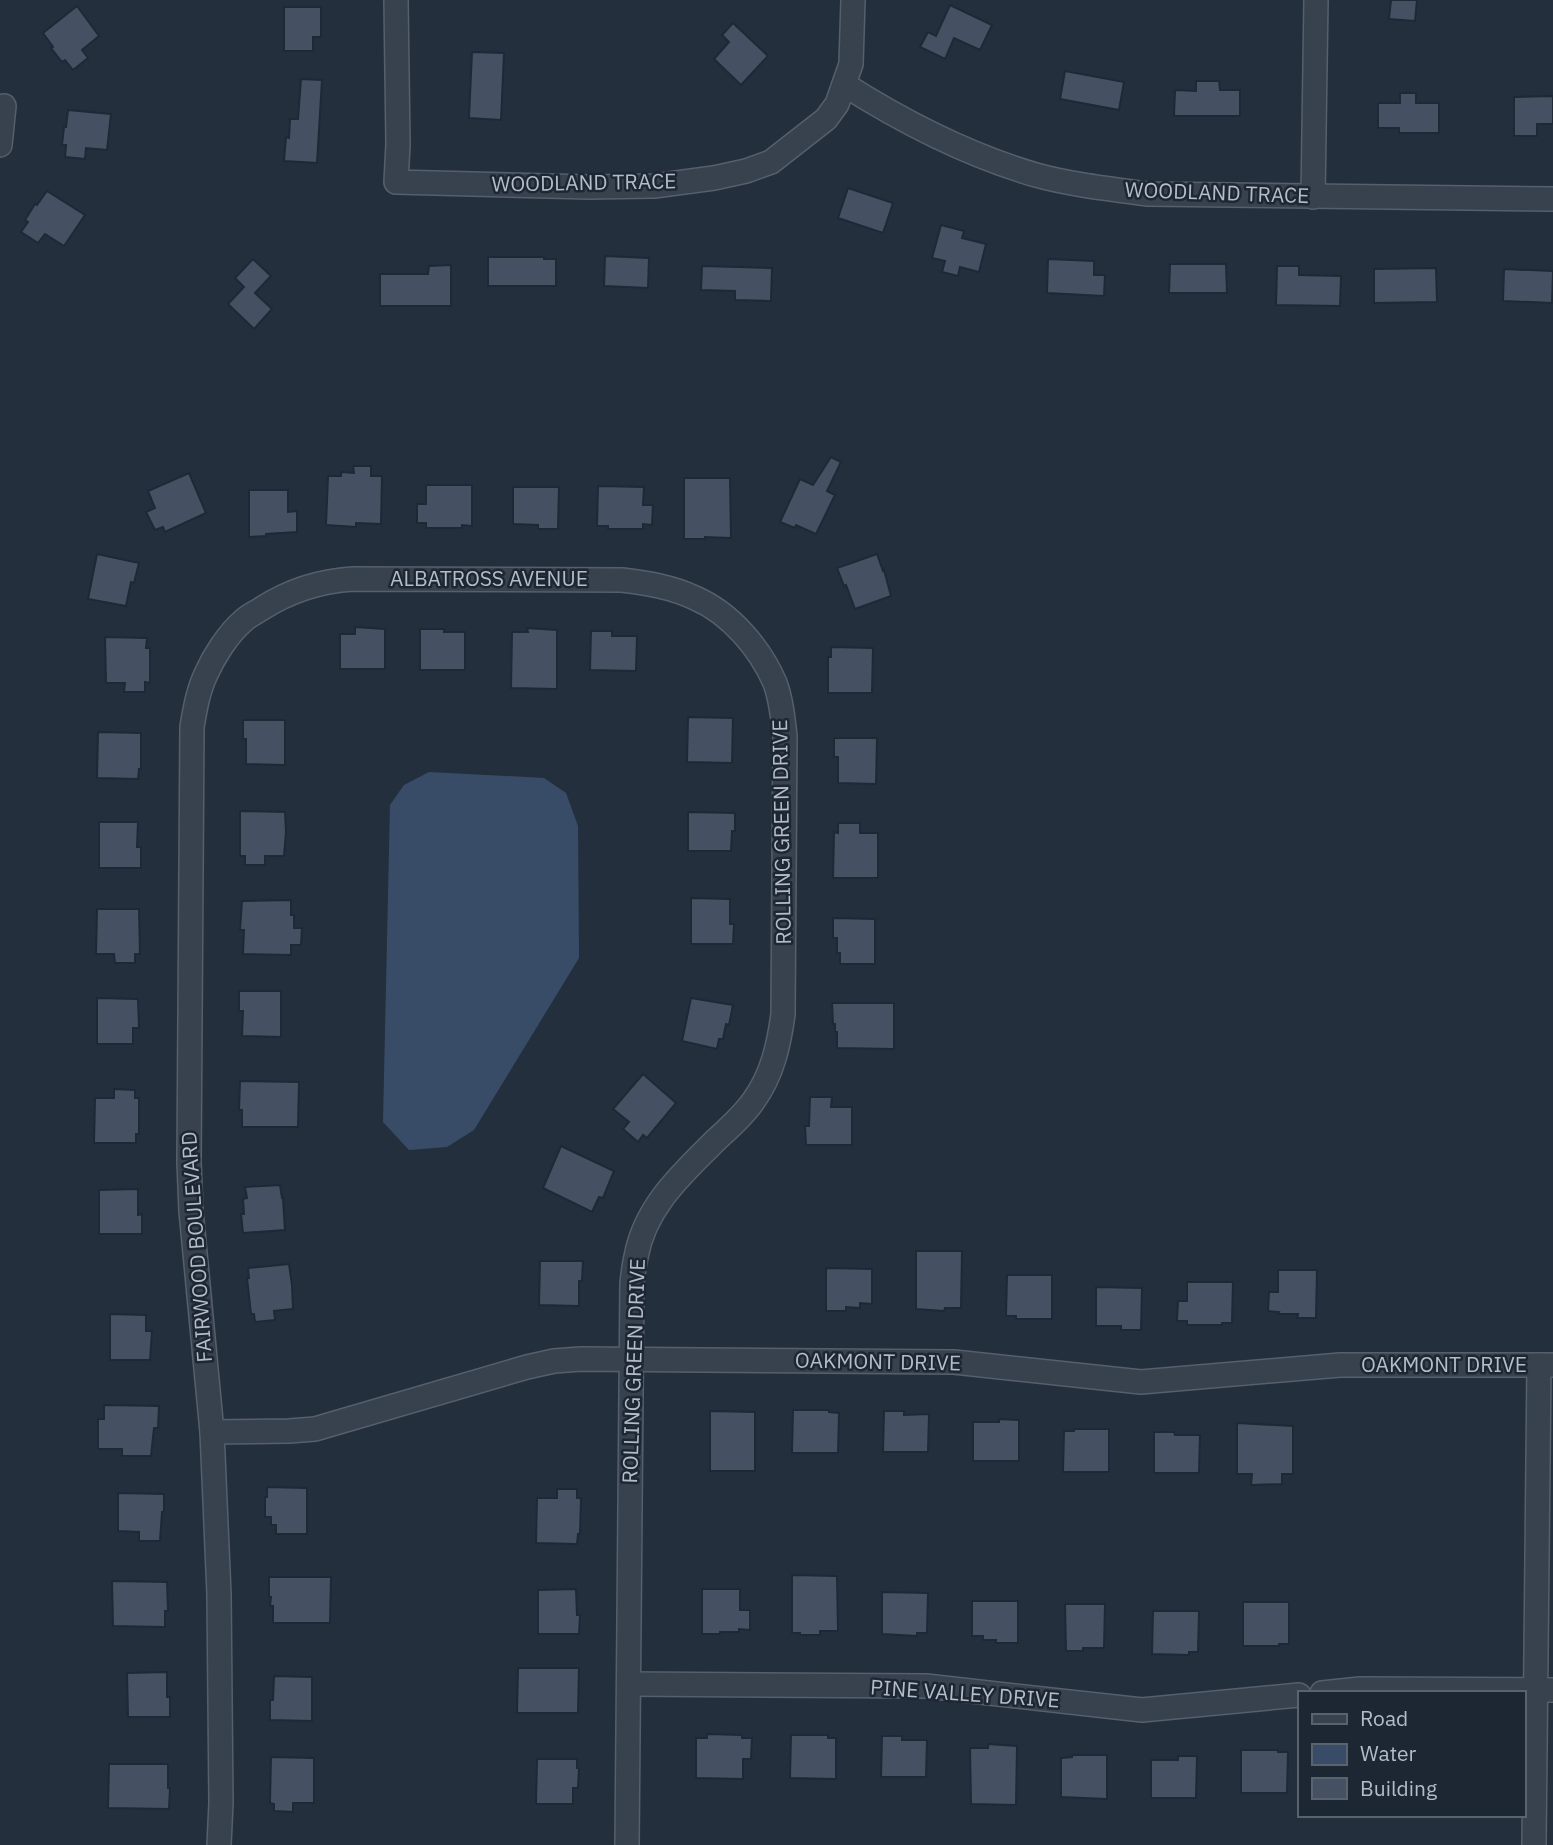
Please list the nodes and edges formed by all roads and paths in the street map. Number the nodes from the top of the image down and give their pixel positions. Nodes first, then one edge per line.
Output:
1 (396, 0) edge
2 (853, 0) edge
3 (1316, 0) edge
4 (845, 85) junction
5 (4, 106) dead end
6 (0, 145) edge
7 (1313, 197) junction
8 (1553, 199) edge
9 (243, 620) joint
10 (734, 624) joint
11 (632, 1359) junction
12 (1546, 1365) edge
13 (212, 1432) junction
14 (629, 1684) junction
15 (1545, 1690) edge
16 (1341, 1691) edge
17 (1298, 1695) edge
18 (219, 1845) edge
19 (628, 1845) edge
20 (1534, 1845) edge

1 - 4 street, WOODLAND TRACE
2 - 4 street
3 - 7 street
4 - 7 street, WOODLAND TRACE
5 - 6 street
7 - 8 street, WOODLAND TRACE
9 - 10 street, ALBATROSS AVENUE
9 - 13 street, FAIRWOOD BOULEVARD
10 - 11 street, ROLLING GREEN DRIVE
11 - 12 street, OAKMONT DRIVE
11 - 13 street, OAKMONT DRIVE
11 - 14 street, ROLLING GREEN DRIVE
12 - 15 street
13 - 18 street, FAIRWOOD BOULEVARD
14 - 17 street, PINE VALLEY DRIVE
14 - 19 street, ROLLING GREEN DRIVE
15 - 16 street
15 - 20 street

